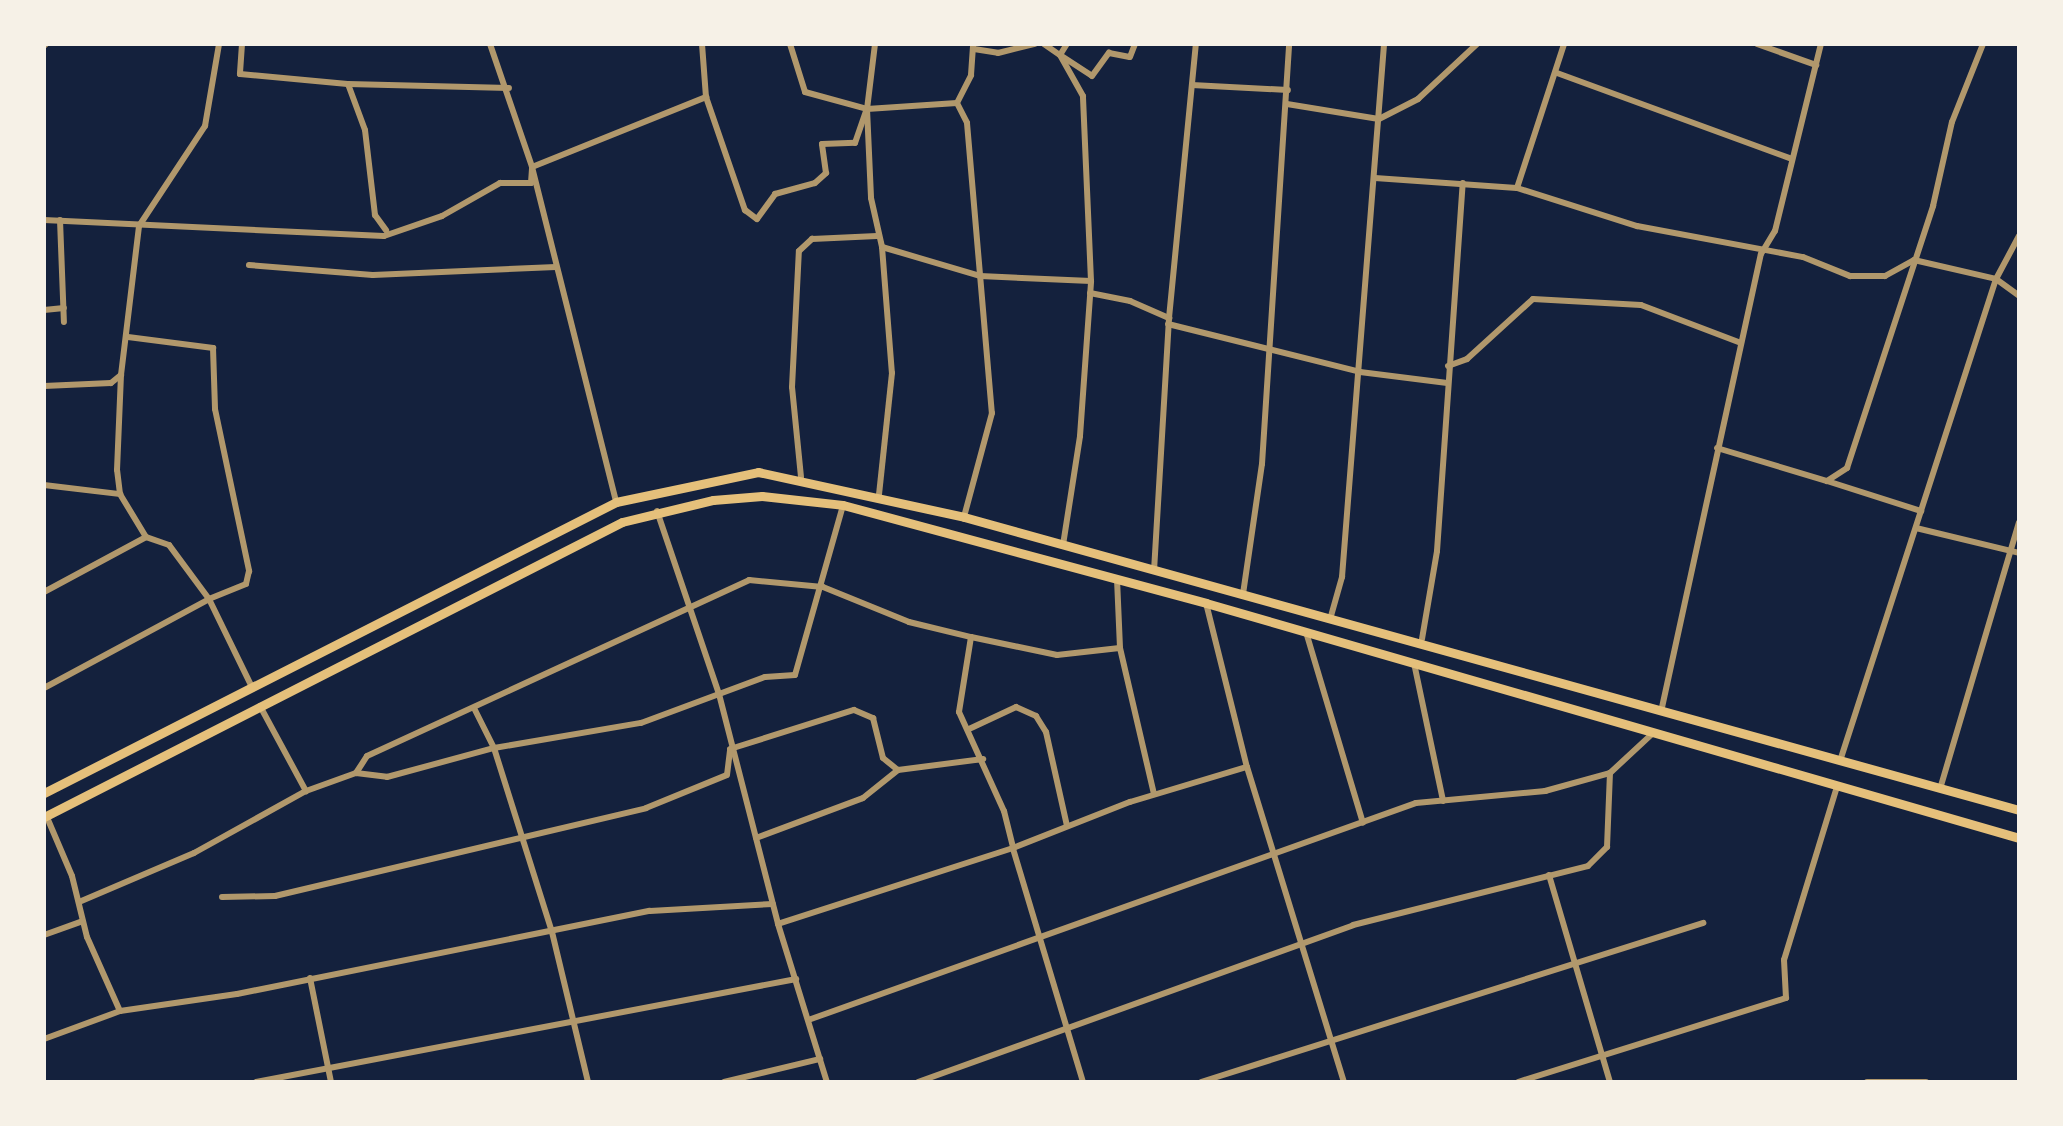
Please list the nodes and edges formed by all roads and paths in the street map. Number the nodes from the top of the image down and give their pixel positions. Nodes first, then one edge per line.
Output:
1 (219, 44) edge
2 (242, 44) edge
3 (490, 44) edge
4 (702, 44) edge
5 (790, 44) edge
6 (876, 44) edge
7 (1035, 44) edge
8 (1044, 44) edge
9 (1067, 44) edge
10 (1135, 44) edge
11 (1196, 44) edge
12 (1289, 44) edge
13 (1384, 44) edge
14 (1477, 44) edge
15 (1564, 44) edge
16 (1757, 44) edge
17 (1821, 44) edge
18 (1983, 44) edge
19 (974, 47) edge
20 (1060, 55) junction
21 (1816, 65) junction
22 (1557, 73) junction
23 (348, 84) junction
24 (1192, 85) junction
25 (509, 88) junction
26 (1288, 90) junction
27 (706, 97) junction
28 (957, 103) junction
29 (1287, 104) junction
30 (867, 109) junction
31 (1379, 119) junction
32 (1792, 159) junction
33 (532, 167) junction
34 (1375, 178) junction
35 (1463, 183) junction
36 (1517, 187) junction
37 (44, 220) edge
38 (60, 220) junction
39 (139, 226) junction
40 (386, 230) junction
41 (877, 236) junction
42 (2019, 236) edge
43 (882, 247) junction
44 (1761, 254) junction
45 (1914, 260) junction
46 (249, 265) dead end
47 (556, 267) junction
48 (980, 276) junction
49 (1996, 279) junction
50 (1091, 281) junction
51 (1090, 293) junction
52 (2019, 296) edge
53 (64, 308) junction
54 (44, 310) edge
55 (1168, 321) junction
56 (64, 322) dead end
57 (128, 337) junction
58 (1741, 343) junction
59 (1269, 347) junction
60 (1448, 366) junction
61 (1360, 372) junction
62 (121, 374) junction
63 (1447, 383) junction
64 (44, 386) edge
65 (1717, 448) junction
66 (801, 477) junction
67 (1827, 481) junction
68 (44, 485) edge
69 (120, 494) junction
70 (879, 495) junction
71 (616, 502) junction
72 (843, 505) junction
73 (656, 511) junction
74 (1921, 511) junction
75 (964, 517) junction
76 (2019, 522) edge
77 (1916, 528) junction
78 (146, 537) junction
79 (1063, 545) junction
80 (2009, 549) junction
81 (2019, 553) edge
82 (1154, 571) junction
83 (1117, 579) junction
84 (823, 587) junction
85 (44, 592) edge
86 (1243, 594) junction
87 (209, 599) junction
88 (1206, 603) junction
89 (685, 611) junction
90 (1331, 616) junction
91 (1306, 632) junction
92 (971, 637) junction
93 (1422, 639) junction
94 (1120, 648) junction
95 (1414, 663) junction
96 (252, 687) junction
97 (44, 688) edge
98 (719, 694) junction
99 (260, 706) junction
100 (474, 708) junction
101 (1661, 712) junction
102 (969, 729) junction
103 (1653, 733) junction
104 (494, 748) junction
105 (730, 749) junction
106 (984, 759) junction
107 (1840, 761) junction
108 (1247, 767) junction
109 (898, 770) junction
110 (356, 773) junction
111 (1610, 773) junction
112 (1838, 787) junction
113 (1940, 789) junction
114 (306, 791) junction
115 (44, 793) edge
116 (1154, 794) junction
117 (1443, 802) junction
118 (2019, 810) edge
119 (45, 816) edge
120 (1363, 823) junction
121 (1067, 826) junction
122 (756, 838) junction
123 (2019, 838) edge
124 (519, 839) junction
125 (1013, 848) junction
126 (1274, 854) junction
127 (1549, 874) junction
128 (222, 897) dead end
129 (79, 902) junction
130 (773, 904) junction
131 (83, 921) junction
132 (1703, 923) dead end
133 (778, 924) junction
134 (552, 932) junction
135 (44, 935) edge
136 (1042, 938) junction
137 (1304, 941) junction
138 (1571, 966) junction
139 (310, 978) junction
140 (796, 979) junction
141 (120, 1011) junction
142 (574, 1019) junction
143 (811, 1019) junction
144 (1066, 1028) junction
145 (44, 1039) edge
146 (1331, 1039) junction
147 (1602, 1056) junction
148 (820, 1059) junction
149 (327, 1067) junction
150 (256, 1082) edge
151 (331, 1082) edge
152 (588, 1082) edge
153 (724, 1082) edge
154 (827, 1082) edge
155 (918, 1082) edge
156 (1083, 1082) edge
157 (1201, 1082) edge
158 (1344, 1082) edge
159 (1518, 1082) edge
160 (1610, 1082) edge
161 (1867, 1082) edge
162 (1926, 1082) edge

1 - 39 street
2 - 23 street
3 - 25 street
4 - 27 street
5 - 30 street
6 - 30 street
7 - 19 street
8 - 20 street
9 - 20 street
10 - 20 street
11 - 24 street
12 - 26 street
13 - 31 street
14 - 31 street
15 - 22 street
16 - 21 street
17 - 21 street
18 - 45 street
19 - 28 street
20 - 50 street
21 - 32 street
22 - 32 street
22 - 36 street
23 - 25 street
23 - 40 street
24 - 26 street
24 - 55 street
25 - 33 street
26 - 29 street
27 - 30 street
27 - 33 street
28 - 30 street
28 - 48 street
29 - 31 street
29 - 59 street
30 - 41 street
31 - 34 street
32 - 44 street
33 - 40 street
33 - 47 street
34 - 35 street
34 - 61 street
35 - 36 street
35 - 60 street
36 - 44 street
37 - 38 street
38 - 39 street
38 - 53 street
39 - 40 street
39 - 57 street
41 - 43 street
41 - 66 street
42 - 49 street
43 - 48 street
43 - 70 street
44 - 45 street
44 - 58 street
45 - 49 street
45 - 67 street
46 - 47 street
47 - 71 street
48 - 50 street
48 - 75 street
49 - 52 street
49 - 74 street
50 - 51 street
51 - 55 street
51 - 79 street
53 - 54 street
53 - 56 street
55 - 59 street
55 - 82 street
57 - 62 street
57 - 87 street
58 - 60 street
58 - 65 street
59 - 61 street
59 - 86 street
60 - 63 street
61 - 63 street
61 - 90 street
62 - 64 street
62 - 69 street
63 - 93 street
65 - 67 street
65 - 101 street
66 - 70 main road
66 - 71 main road
67 - 74 street
68 - 69 street
69 - 78 street
70 - 75 main road
71 - 96 main road
72 - 73 main road
72 - 83 main road
72 - 84 street
73 - 89 street
73 - 99 main road
74 - 77 street
75 - 79 main road
76 - 80 street
77 - 80 street
77 - 107 street
78 - 85 street
78 - 87 street
79 - 82 main road
80 - 81 street
80 - 113 street
82 - 86 main road
83 - 88 main road
83 - 94 street
84 - 89 street
84 - 92 street
84 - 98 street
86 - 90 main road
87 - 96 street
87 - 97 street
88 - 91 main road
88 - 108 street
89 - 98 street
89 - 100 street
90 - 93 main road
91 - 95 main road
91 - 120 street
92 - 94 street
92 - 102 street
93 - 101 main road
94 - 116 street
95 - 103 main road
95 - 117 street
96 - 115 main road
98 - 104 street
98 - 105 street
99 - 114 street
99 - 119 main road
100 - 104 street
100 - 110 street
101 - 107 main road
102 - 106 street
102 - 121 street
103 - 111 street
103 - 112 main road
104 - 110 street
104 - 124 street
105 - 109 street
105 - 122 street
105 - 124 street
106 - 109 street
106 - 125 street
107 - 113 main road
108 - 116 street
108 - 126 street
109 - 122 street
110 - 114 street
111 - 117 street
111 - 127 street
112 - 123 main road
112 - 147 street
113 - 118 main road
114 - 129 street
116 - 121 street
117 - 120 street
119 - 129 street
120 - 126 street
121 - 125 street
122 - 130 street
124 - 128 street
124 - 134 street
125 - 133 street
125 - 136 street
126 - 136 street
126 - 137 street
127 - 137 street
127 - 138 street
129 - 131 street
130 - 133 street
130 - 134 street
131 - 135 street
131 - 141 street
132 - 138 street
133 - 140 street
134 - 139 street
134 - 142 street
136 - 143 street
136 - 144 street
137 - 144 street
137 - 146 street
138 - 146 street
138 - 147 street
139 - 141 street
139 - 149 street
140 - 142 street
140 - 143 street
141 - 145 street
142 - 149 street
142 - 152 street
143 - 148 street
144 - 155 street
144 - 156 street
146 - 157 street
146 - 158 street
147 - 159 street
147 - 160 street
148 - 153 street
148 - 154 street
149 - 150 street
149 - 151 street
161 - 162 street

